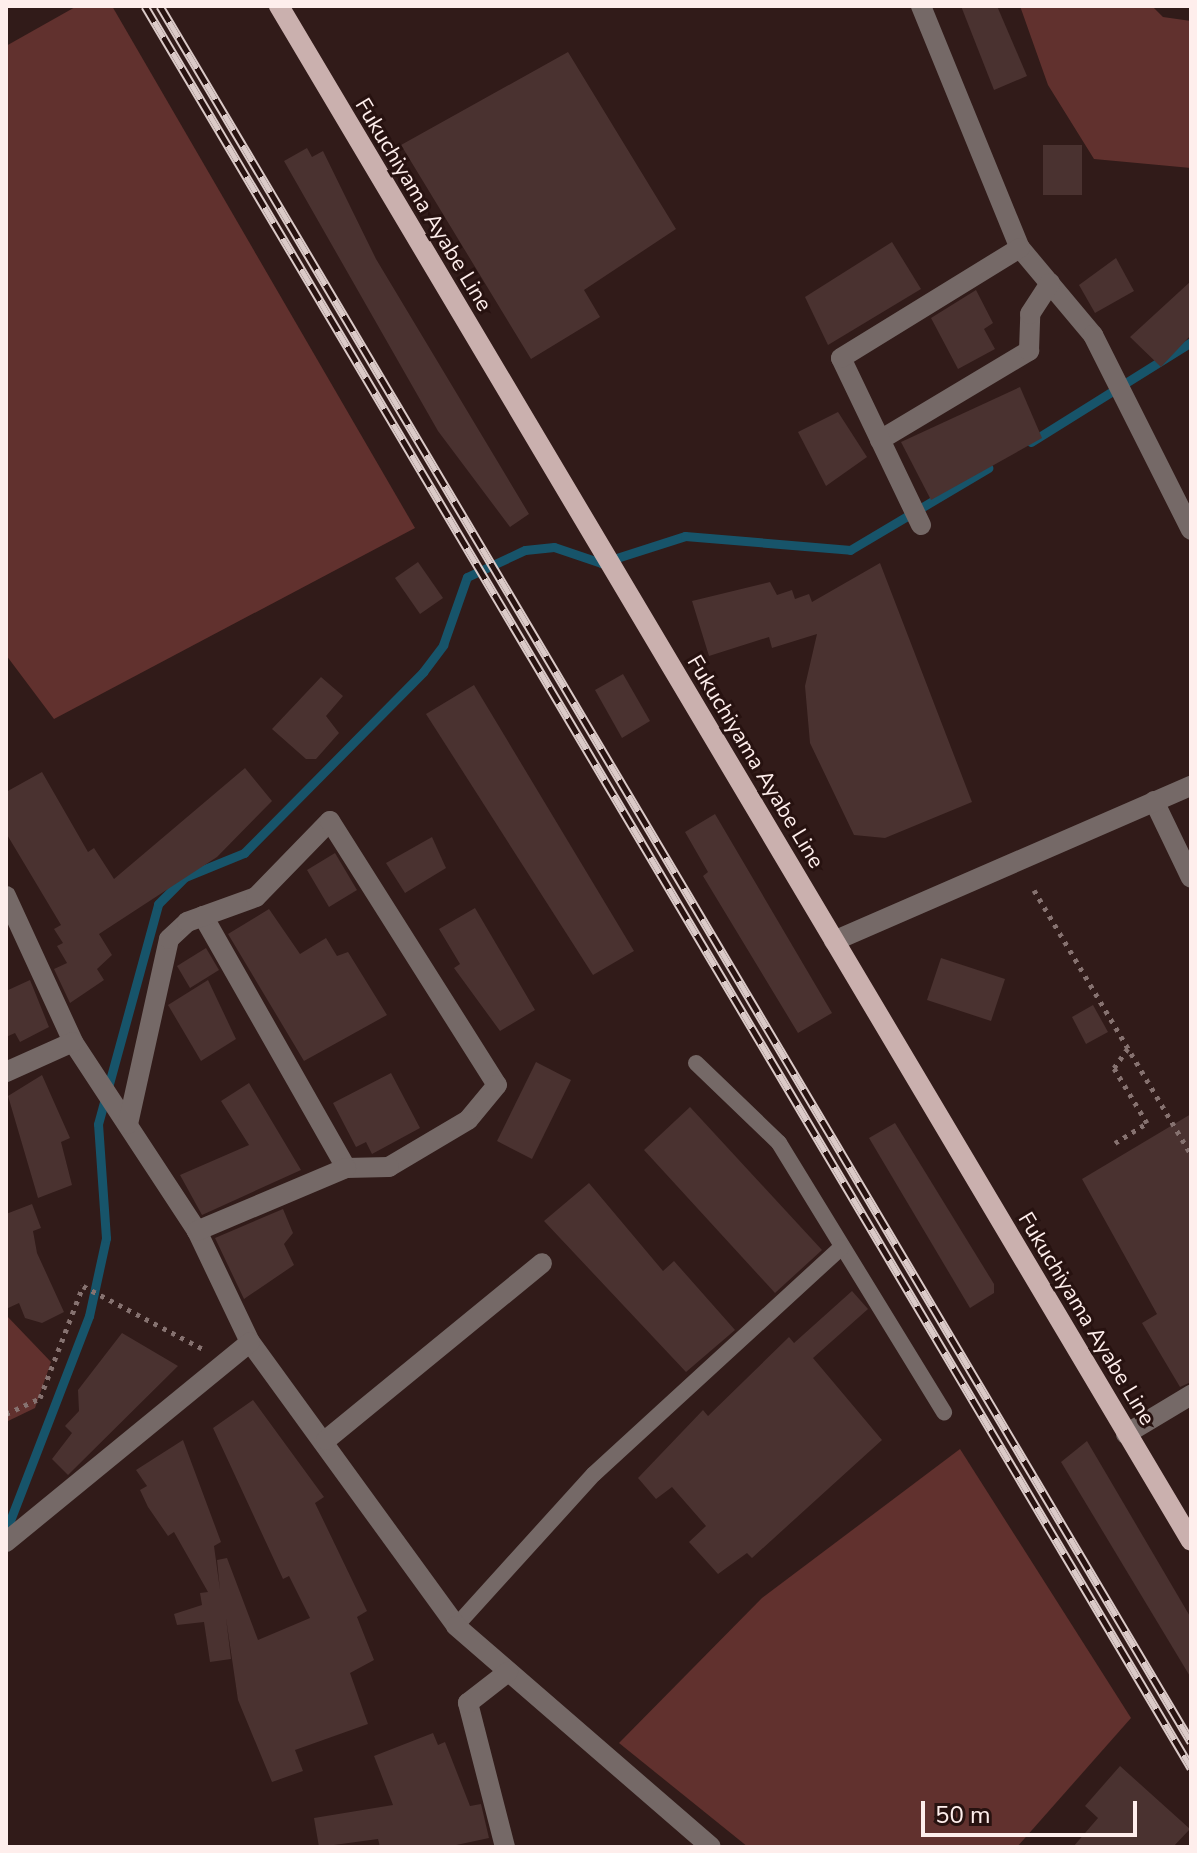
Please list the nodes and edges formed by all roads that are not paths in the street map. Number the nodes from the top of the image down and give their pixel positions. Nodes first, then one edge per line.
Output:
1 (279, 6) edge
2 (921, 6) edge
3 (1020, 248) junction
4 (1050, 283) junction
5 (880, 440) junction
6 (1184, 496) edge
7 (921, 525) dead end
8 (1191, 530) edge
9 (1191, 786) edge
10 (1154, 801) junction
11 (1191, 878) edge
12 (6, 896) edge
13 (203, 916) junction
14 (834, 941) junction
15 (73, 1042) junction
16 (696, 1063) dead end
17 (6, 1072) edge
18 (123, 1116) junction
19 (346, 1168) junction
20 (197, 1231) junction
21 (842, 1247) junction
22 (542, 1263) dead end
23 (250, 1342) junction
24 (1191, 1395) edge
25 (944, 1412) dead end
26 (1126, 1434) junction
27 (326, 1440) junction
28 (1191, 1541) edge
29 (6, 1542) edge
30 (456, 1626) junction
31 (508, 1672) junction
32 (505, 1847) edge
33 (711, 1847) edge

1 - 14 main road, Fukuchiyama Ayabe Line
2 - 3 street
3 - 4 street
3 - 5 street
4 - 5 street
4 - 6 street
5 - 7 street
6 - 8 street
9 - 10 street
10 - 11 street
10 - 14 street
12 - 15 street
13 - 18 street
13 - 19 street
13 - 19 street
14 - 26 main road, Fukuchiyama Ayabe Line
15 - 17 street
15 - 18 street
16 - 21 lane
18 - 20 street
19 - 20 street
20 - 23 street
21 - 25 lane
21 - 30 lane
22 - 27 street
23 - 27 street
23 - 29 street
24 - 26 street
26 - 28 main road, Fukuchiyama Ayabe Line
27 - 30 street
30 - 31 street
31 - 32 street
31 - 33 street

